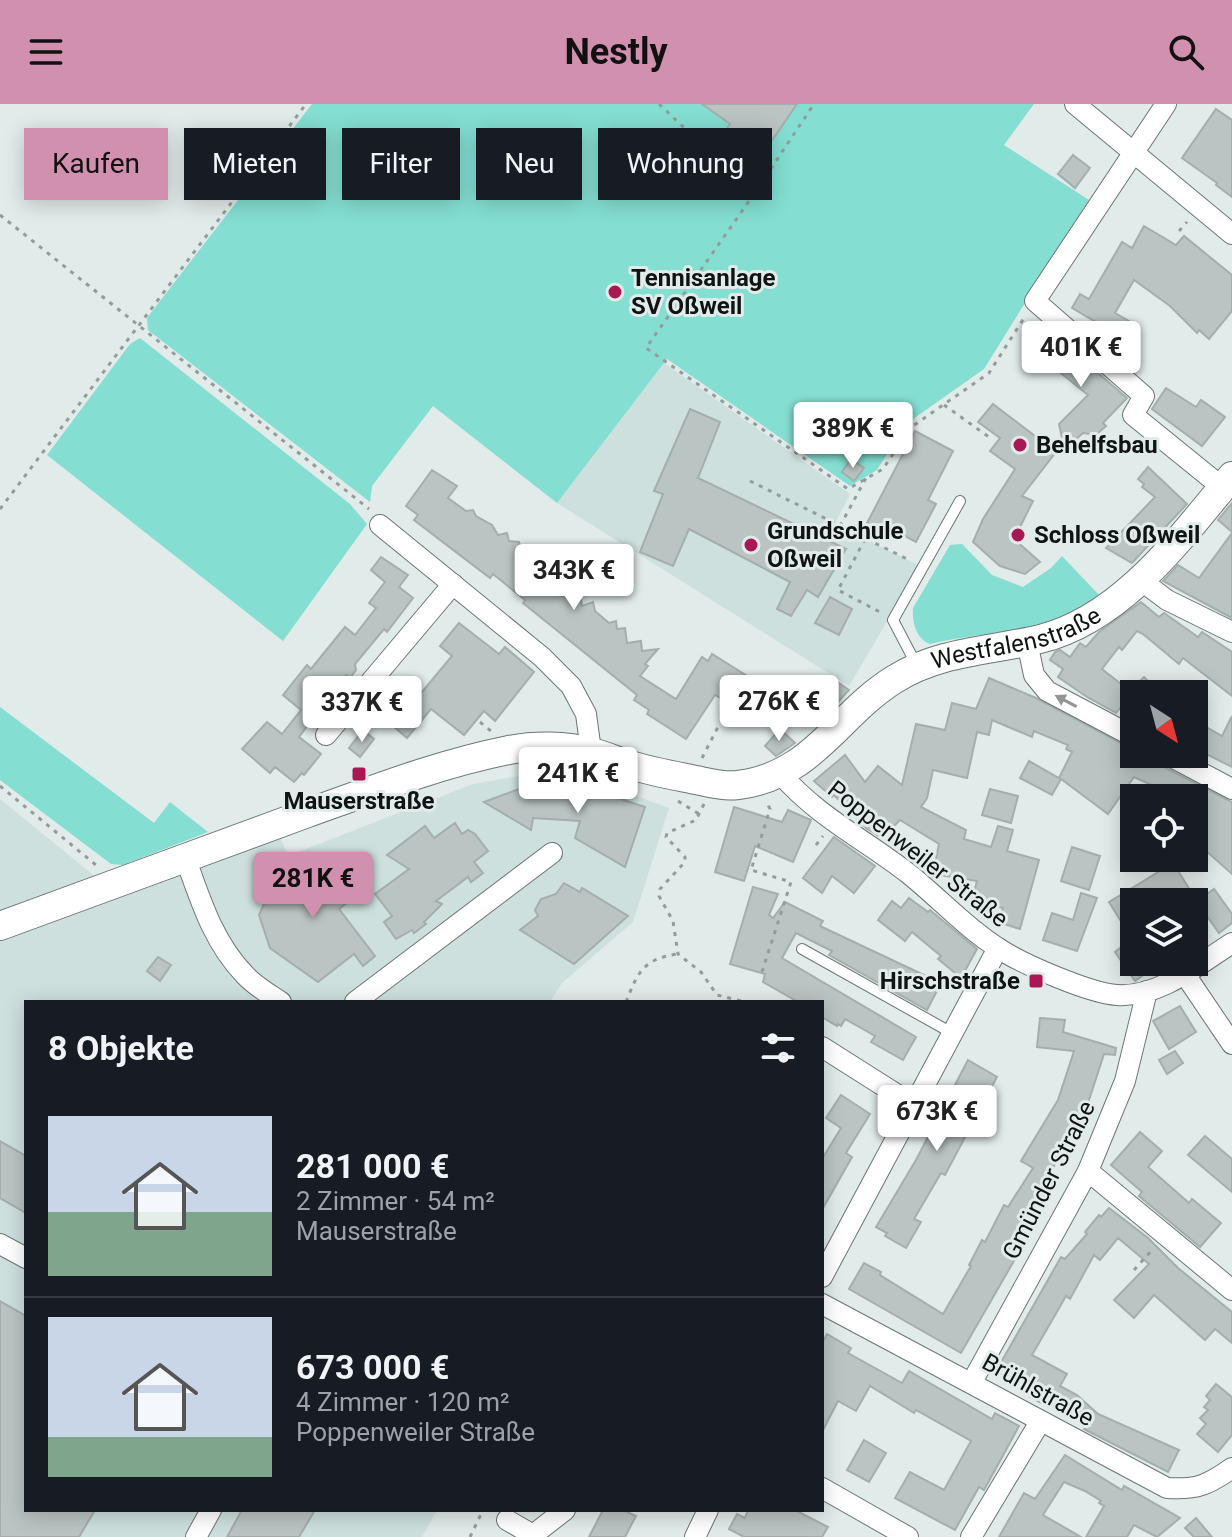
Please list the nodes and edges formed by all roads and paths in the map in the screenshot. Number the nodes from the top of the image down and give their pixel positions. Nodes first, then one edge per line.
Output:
1 (306, 104) edge
2 (659, 104) edge
3 (814, 104) edge
4 (1075, 104) edge
5 (1166, 104) edge
6 (684, 128) edge
7 (1132, 153) junction
8 (772, 167) edge
9 (750, 200) edge
10 (0, 215) edge
11 (1232, 234) edge
12 (1035, 301) junction
13 (139, 325) junction
14 (944, 405) junction
15 (989, 437) dead end
16 (866, 478) junction
17 (750, 481) dead end
18 (1227, 482) edge
19 (960, 501) dead end
20 (0, 509) edge
21 (380, 525) joint
22 (840, 526) junction
23 (865, 538) junction
24 (923, 567) junction
25 (1139, 579) junction
26 (453, 584) junction
27 (893, 620) junction
28 (1232, 632) edge
29 (1027, 642) junction
30 (917, 666) junction
31 (719, 725) dead end
32 (1120, 730) edge
33 (326, 735) dead end
34 (591, 751) junction
35 (1192, 768) edge
36 (770, 777) junction
37 (691, 779) junction
38 (0, 786) edge
39 (1232, 789) edge
40 (699, 814) dead end
41 (552, 853) dead end
42 (185, 857) junction
43 (118, 882) junction
44 (0, 926) edge
45 (1232, 943) edge
46 (998, 948) junction
47 (802, 949) dead end
48 (678, 954) junction
49 (1208, 958) edge
50 (762, 972) dead end
51 (1178, 976) edge
52 (1186, 976) edge
53 (1147, 991) junction
54 (278, 1000) edge
55 (358, 1000) edge
56 (627, 1000) edge
57 (737, 1000) edge
58 (952, 1033) junction
59 (1232, 1044) edge
60 (824, 1048) edge
61 (915, 1106) junction
62 (1088, 1171) junction
63 (1165, 1235) junction
64 (0, 1244) edge
65 (24, 1257) edge
66 (1134, 1270) dead end
67 (824, 1273) edge
68 (1232, 1290) edge
69 (824, 1305) edge
70 (972, 1382) junction
71 (1040, 1422) junction
72 (1232, 1468) edge
73 (824, 1489) edge
74 (210, 1512) edge
75 (482, 1512) edge
76 (562, 1512) edge
77 (707, 1512) edge
78 (507, 1520) dead end
79 (196, 1537) edge
80 (470, 1537) edge
81 (695, 1537) edge
82 (908, 1537) edge
83 (971, 1537) edge

1 - 13 path
2 - 6 path
3 - 8 path
4 - 7 street
5 - 7 street
7 - 11 street
7 - 12 street
9 - 16 path
10 - 13 path
12 - 14 path
12 - 18 street
13 - 20 path
13 - 21 path
14 - 15 path
14 - 16 path
16 - 22 path
17 - 22 path
18 - 25 main road, Westfalenstraße
19 - 24 lane
21 - 26 street
22 - 23 path
23 - 24 path
23 - 27 path
24 - 27 lane
25 - 28 street
25 - 29 main road, Westfalenstraße
26 - 33 street
26 - 34 street
27 - 30 lane
29 - 30 main road, Westfalenstraße
32 -> 29 street
30 - 36 main road, Westfalenstraße
31 - 37 path
34 - 37 main road
34 - 42 main road
35 - 39 street
36 - 37 main road
36 - 46 street, Poppenweiler Straße
36 - 50 path
38 - 43 path
40 - 48 path
41 - 55 street
42 - 43 main road
42 - 54 street
43 - 44 main road
45 - 49 street
46 - 53 street
46 - 58 street, Poppenweiler Straße
47 - 58 lane
48 - 56 path
48 - 57 path
51 - 53 street
52 - 59 street
53 - 62 street, Gmünder Straße
58 - 61 street, Poppenweiler Straße
60 - 61 street
61 - 67 street, Poppenweiler Straße
62 - 63 street
62 - 70 street, Gmünder Straße
63 - 66 path
63 - 68 street
64 - 65 street
69 - 70 street, Brühlstraße
70 - 71 street, Brühlstraße
71 - 72 street, Brühlstraße
71 - 83 street
73 - 82 street
74 - 79 street
75 - 80 path
76 - 78 street
77 - 81 street

